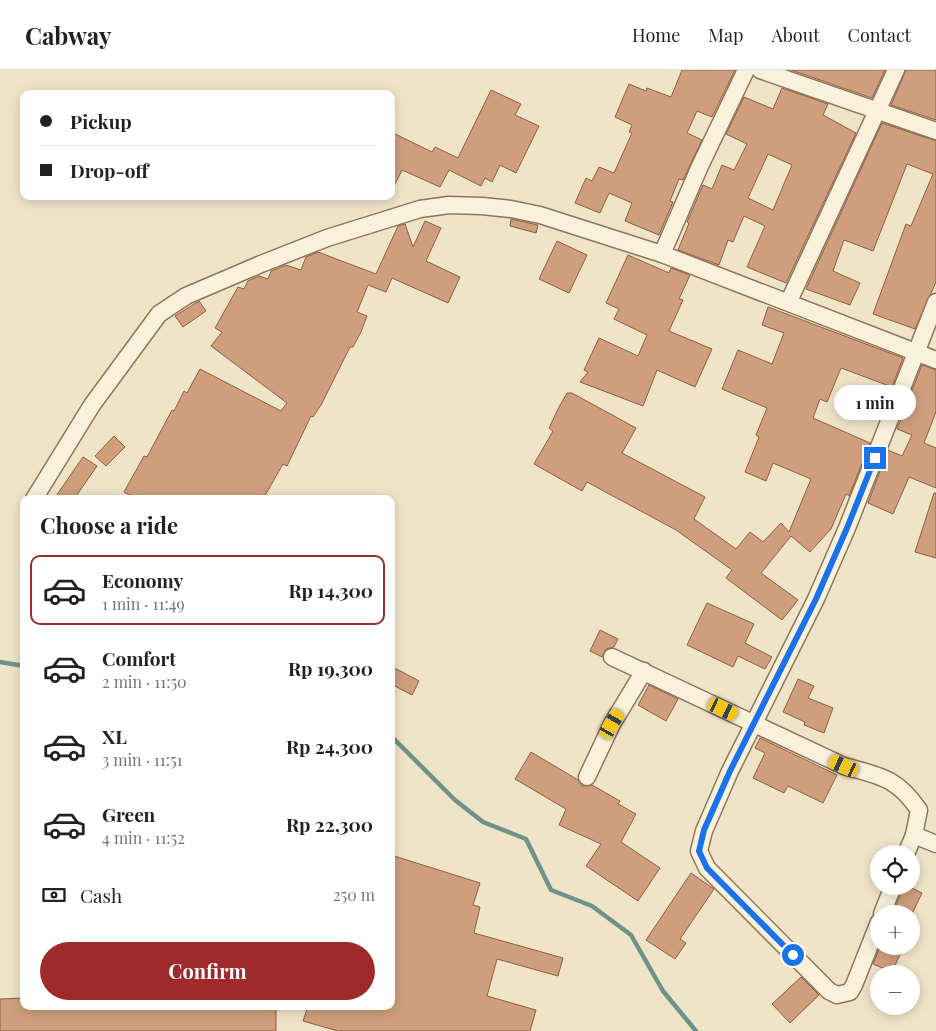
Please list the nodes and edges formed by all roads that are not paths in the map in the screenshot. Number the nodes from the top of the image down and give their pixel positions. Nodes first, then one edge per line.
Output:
1 (746, 70) edge
2 (760, 70) edge
3 (896, 70) edge
4 (877, 110) junction
5 (936, 131) edge
6 (662, 254) junction
7 (790, 301) junction
8 (936, 302) edge
9 (916, 352) junction
10 (936, 360) edge
11 (36, 495) edge
12 (612, 657) dead end
13 (644, 671) junction
14 (754, 724) junction
15 (587, 776) dead end
16 (914, 835) junction
17 (936, 844) edge
18 (910, 845) edge
19 (870, 945) edge

1 - 6 street
2 - 4 street
3 - 4 street
4 - 5 street
4 - 7 street
6 - 7 street
6 - 11 street
7 - 9 street
8 - 9 street
9 - 10 street
9 - 14 street
12 - 13 street
13 - 14 street
13 - 15 street
14 - 16 street
14 - 19 street
16 - 17 street
16 - 18 street

